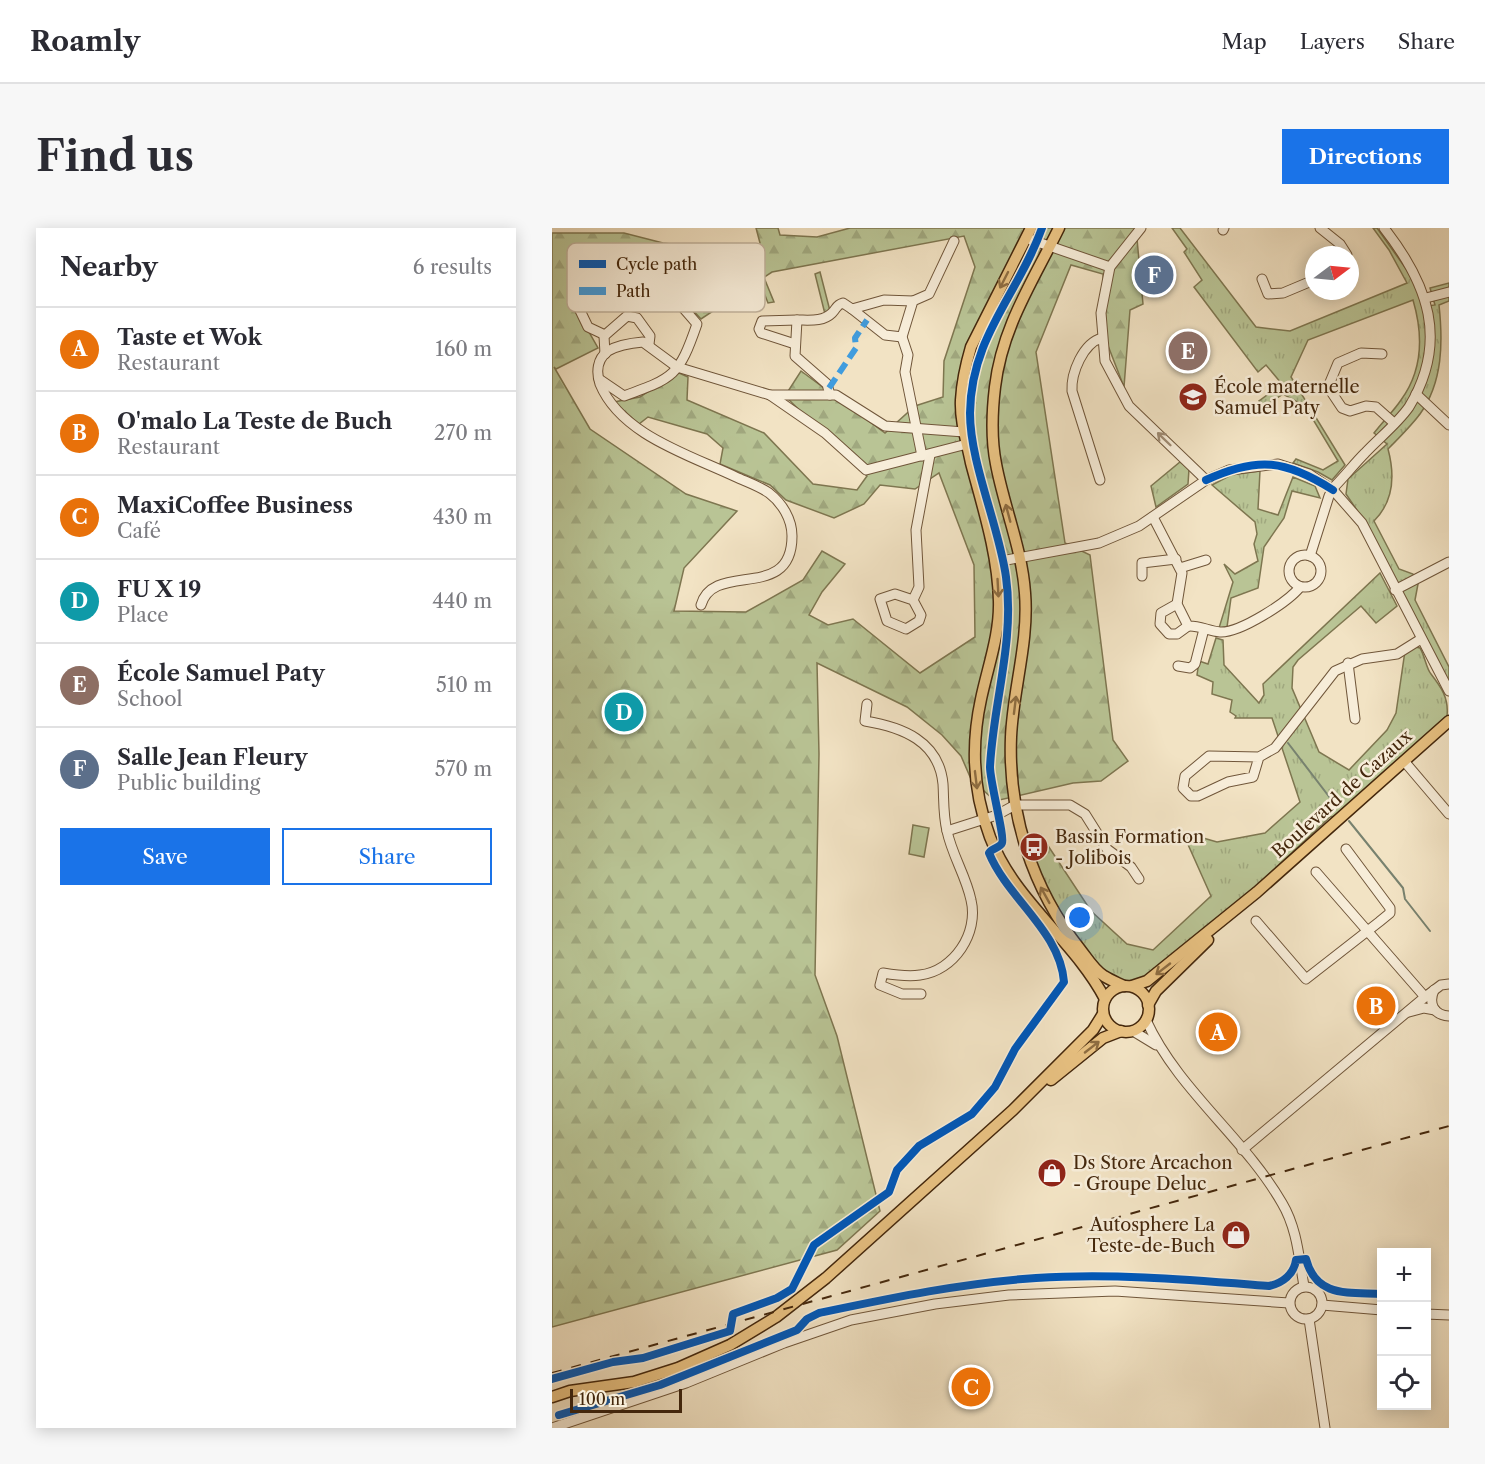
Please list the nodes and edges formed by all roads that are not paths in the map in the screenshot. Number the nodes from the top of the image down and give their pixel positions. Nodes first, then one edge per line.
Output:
1 (1059, 228) edge
2 (1141, 228) edge
3 (1320, 228) edge
4 (1384, 228) edge
5 (1028, 233) edge
6 (954, 241) dead end
7 (1341, 246) edge
8 (1049, 247) junction
9 (1110, 267) junction
10 (1262, 279) dead end
11 (1305, 283) edge
12 (1449, 292) edge
13 (1426, 298) junction
14 (913, 301) junction
15 (852, 309) junction
16 (581, 312) edge
17 (687, 312) edge
18 (795, 320) junction
19 (605, 335) junction
20 (902, 336) junction
21 (1102, 338) junction
22 (649, 344) junction
23 (795, 344) junction
24 (604, 354) junction
25 (1382, 354) dead end
26 (677, 367) junction
27 (598, 379) junction
28 (1416, 394) junction
29 (770, 395) junction
30 (830, 395) junction
31 (806, 396) junction
32 (799, 416) junction
33 (1394, 423) junction
34 (1449, 425) edge
35 (915, 429) junction
36 (964, 432) junction
37 (967, 444) junction
38 (926, 455) junction
39 (1100, 480) dead end
40 (1206, 480) junction
41 (1333, 490) junction
42 (1153, 517) junction
43 (1310, 556) junction
44 (1020, 558) junction
45 (1206, 560) dead end
46 (996, 561) junction
47 (1449, 562) edge
48 (1178, 564) junction
49 (1142, 576) dead end
50 (1300, 586) junction
51 (1395, 590) junction
52 (913, 600) junction
53 (1177, 604) junction
54 (701, 605) dead end
55 (1188, 626) junction
56 (1204, 629) junction
57 (1421, 639) junction
58 (1348, 663) junction
59 (1178, 666) dead end
60 (1449, 691) edge
61 (867, 704) dead end
62 (1355, 719) dead end
63 (1449, 721) edge
64 (1259, 757) junction
65 (1404, 761) junction
66 (1016, 805) junction
67 (1449, 814) edge
68 (984, 819) junction
69 (947, 831) junction
70 (1346, 849) dead end
71 (1316, 872) dead end
72 (1138, 879) dead end
73 (1257, 892) junction
74 (1256, 921) dead end
75 (1368, 929) junction
76 (1449, 984) edge
77 (1128, 986) junction
78 (1434, 990) junction
79 (921, 994) dead end
80 (1425, 997) junction
81 (1105, 999) junction
82 (1148, 1005) junction
83 (1435, 1010) junction
84 (1103, 1014) junction
85 (1404, 1014) junction
86 (1449, 1016) edge
87 (1146, 1020) junction
88 (1120, 1031) junction
89 (1133, 1031) junction
90 (1158, 1046) junction
91 (1013, 1110) junction
92 (1242, 1150) junction
93 (1304, 1286) junction
94 (1289, 1303) junction
95 (1322, 1305) junction
96 (1377, 1310) edge
97 (1431, 1314) edge
98 (1449, 1315) edge
99 (1310, 1319) junction
100 (552, 1397) edge
101 (552, 1428) edge
102 (1325, 1428) edge

1 - 8 main road
2 - 9 street
3 - 7 street
4 - 13 street
5 - 8 street
5 -> 36 main road
6 - 14 street
8 - 9 street
44 -> 8 main road
9 - 21 street
10 - 11 street
12 - 13 street
13 - 28 street
14 - 15 street
14 - 20 street
15 - 18 street
15 - 20 street
16 - 19 street
17 - 26 street
18 - 23 street
18 - 23 street
19 - 22 street
19 - 24 street
20 - 35 street
21 - 39 street
40 -> 21 street
22 - 24 street
22 - 26 street
23 - 30 street
24 - 27 street
25 - 33 street
26 - 27 street
26 - 29 street
27 - 54 street
28 - 33 street
28 - 34 street
29 - 31 street
29 - 32 street
30 - 31 street
30 - 35 street
31 - 32 street
32 - 38 street
33 - 41 street
35 - 36 street
35 - 38 street
36 - 37 main road
37 - 38 street
37 - 46 main road
38 - 52 street
40 - 41 street
40 - 42 street
41 - 43 street
41 - 51 street
42 - 44 street
42 - 48 street
43 - 50 street
43 - 50 street
44 - 46 street
66 -> 44 main road
45 - 48 street
46 -> 68 main road
47 - 51 street
48 - 49 street
48 - 53 street
50 - 56 street
51 - 57 street
52 - 52 street
53 - 55 street
53 - 55 street
55 - 56 street
56 - 59 street
57 - 58 street
57 - 60 street
58 - 62 street
58 - 64 street
61 - 69 street
63 - 65 main road, Boulevard de Cazaux
64 - 64 street
65 - 67 street
65 - 73 main road, Boulevard de Cazaux
66 - 68 street
66 - 72 street
77 -> 66 main road
68 - 69 street
68 - 81 main road
69 - 79 street
70 - 75 street
71 - 75 street
73 -> 77 main road, Boulevard de Cazaux
73 - 82 main road, Boulevard de Cazaux
74 - 75 street
75 - 80 street
76 - 78 street
77 - 81 main road
77 - 82 main road
78 - 80 street
78 - 83 street
80 - 85 street
81 - 84 main road
82 - 87 main road
83 - 85 street
83 - 86 street
84 - 88 main road
84 - 91 main road
85 - 92 street
87 - 89 main road
87 - 90 street
88 - 89 main road
91 -> 88 main road
89 - 90 street
90 - 92 street
91 - 100 main road
92 - 93 street
93 - 94 street
93 - 95 street
94 - 99 street
94 - 101 street
95 - 96 street
95 - 99 street
97 - 98 street
99 - 102 street

